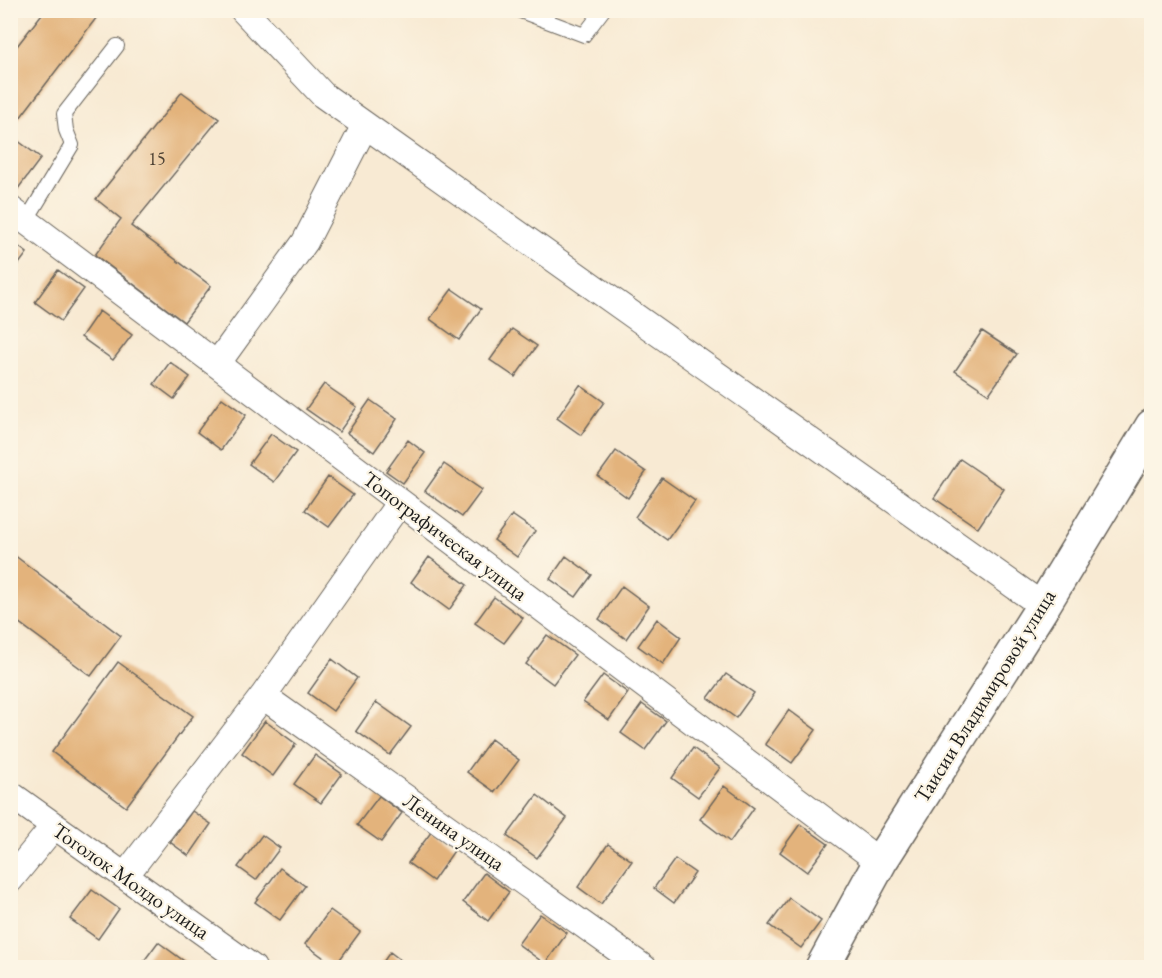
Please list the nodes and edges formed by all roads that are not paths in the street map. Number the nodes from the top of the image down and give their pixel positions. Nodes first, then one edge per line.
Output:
1 (243, 10) edge
2 (518, 10) edge
3 (603, 10) edge
4 (117, 46) dead end
5 (364, 125) junction
6 (18, 215) edge
7 (217, 364) junction
8 (1152, 426) edge
9 (400, 502) junction
10 (1043, 606) junction
11 (263, 696) junction
12 (10, 794) edge
13 (54, 826) junction
14 (880, 862) junction
15 (125, 876) junction
16 (10, 880) edge
17 (253, 968) edge
18 (644, 968) edge
19 (822, 968) edge

1 - 5 street
2 - 3 lane
4 - 6 lane
5 - 7 street
5 - 10 street
6 - 7 street, Топографическая улица
7 - 9 street, Топографическая улица
8 - 10 street, Таисии Владимировой улица
9 - 11 street
9 - 14 street, Топографическая улица
10 - 14 street, Таисии Владимировой улица
11 - 15 street
11 - 18 street, Ленина улица
12 - 13 street, Тоголок Молдо улица
13 - 15 street, Тоголок Молдо улица
13 - 16 street
14 - 19 street, Таисии Владимировой улица
15 - 17 street, Тоголок Молдо улица

